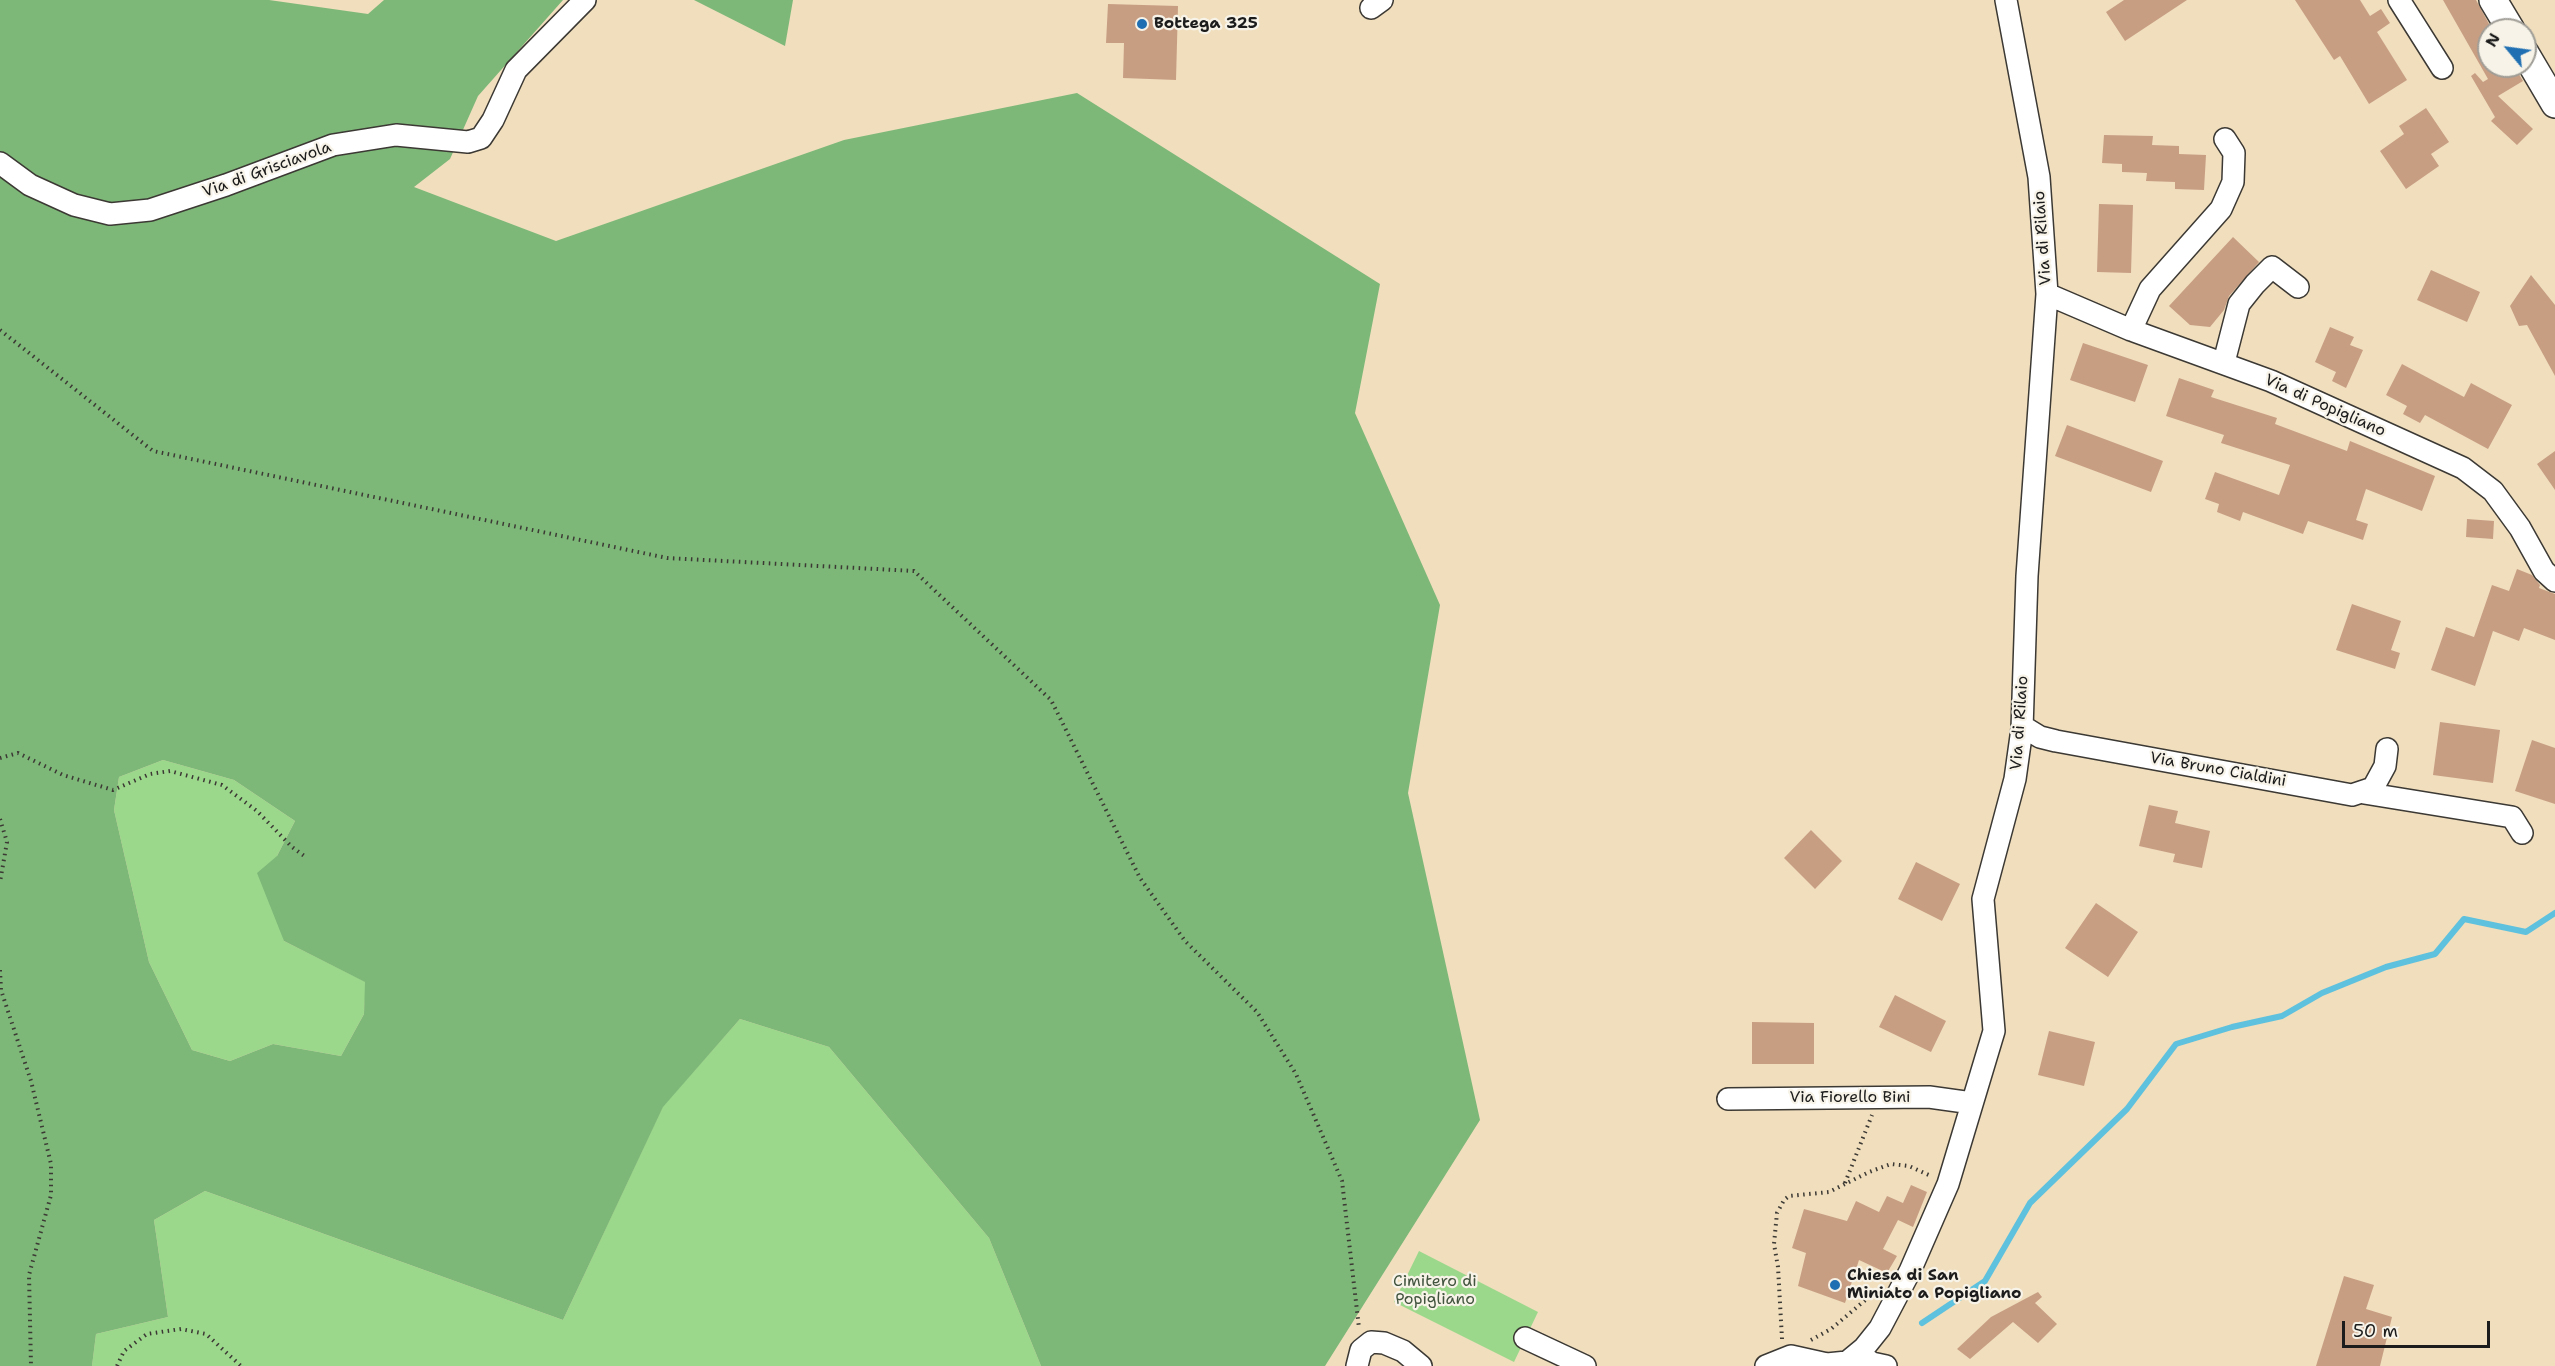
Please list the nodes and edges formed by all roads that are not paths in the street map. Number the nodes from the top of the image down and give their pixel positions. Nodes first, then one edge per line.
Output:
1 (585, 0) edge
2 (2006, 0) edge
3 (2399, 0) edge
4 (2493, 0) edge
5 (2504, 18) edge
6 (2442, 68) dead end
7 (2537, 73) edge
8 (2555, 104) edge
9 (2225, 139) dead end
10 (0, 164) edge
11 (2298, 287) dead end
12 (2047, 294) junction
13 (2131, 330) junction
14 (2224, 362) junction
15 (2555, 581) edge
16 (2022, 726) junction
17 (2386, 749) dead end
18 (2364, 793) junction
19 (2522, 833) dead end
20 (1728, 1099) dead end
21 (1972, 1103) junction
22 (1525, 1338) dead end
23 (1858, 1353) junction
24 (1359, 1358) edge
25 (1781, 1360) edge
26 (1421, 1366) edge
27 (1585, 1366) edge
28 (1886, 1366) edge

1 - 10 street, Via di Grisciavola
2 - 12 street, Via di Rilaio
3 - 6 street
4 - 5 main road
7 - 8 main road
9 - 13 street
11 - 14 street
12 - 13 street, Via di Popigliano
12 - 16 street, Via di Rilaio
13 - 14 street, Via di Popigliano
14 - 15 street, Via di Popigliano
16 - 18 street, Via Bruno Cialdini
16 - 21 street, Via di Rilaio
17 - 18 street
18 - 19 street, Via Bruno Cialdini
20 - 21 street, Via Fiorello Bini
21 - 23 street, Via di Rilaio
22 - 27 street
23 - 25 street, Via di Rilaio
23 - 28 street
24 - 26 street

